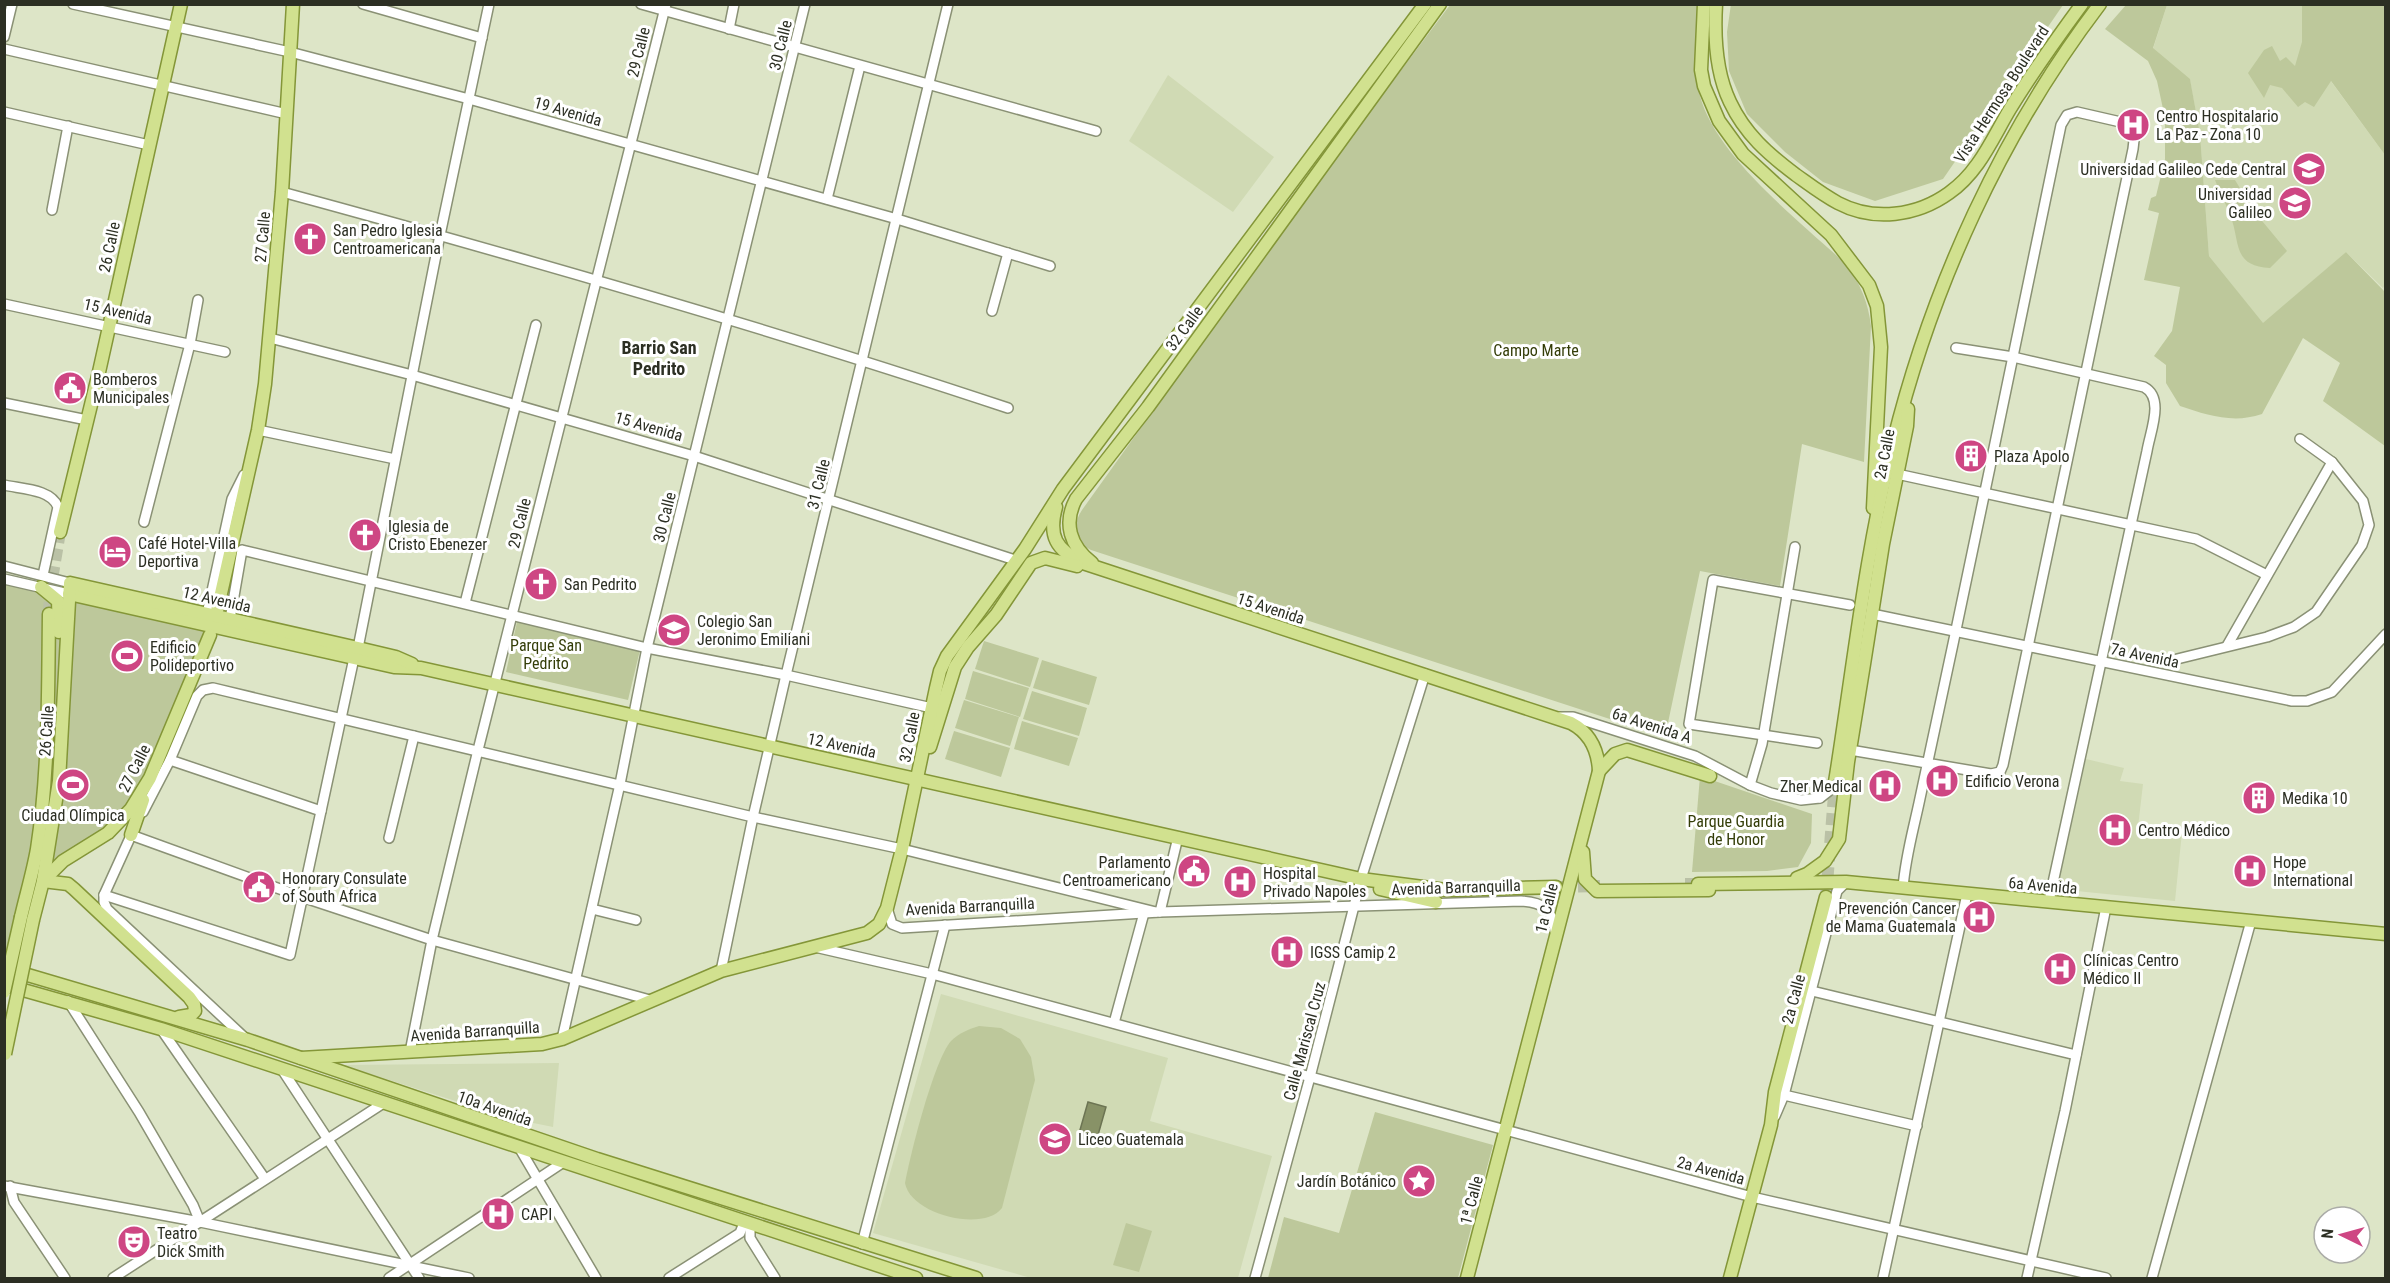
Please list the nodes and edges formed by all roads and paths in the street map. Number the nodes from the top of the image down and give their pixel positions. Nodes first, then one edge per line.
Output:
1 (12, 4) edge
2 (73, 4) edge
3 (181, 4) edge
4 (293, 4) edge
5 (363, 4) edge
6 (489, 4) edge
7 (641, 4) edge
8 (734, 4) edge
9 (805, 4) edge
10 (948, 4) edge
11 (1425, 4) edge
12 (1440, 4) edge
13 (1704, 4) edge
14 (1716, 4) edge
15 (2082, 4) edge
16 (2100, 4) edge
17 (665, 8) edge
18 (176, 28) junction
19 (729, 29) junction
20 (4, 36) edge
21 (482, 38) junction
22 (794, 48) junction
23 (4, 49) edge
24 (290, 52) junction
25 (860, 66) junction
26 (928, 85) junction
27 (162, 87) junction
28 (470, 99) junction
29 (4, 112) edge
30 (286, 114) junction
31 (68, 126) junction
32 (1096, 131) dead end
33 (630, 144) junction
34 (149, 145) junction
35 (762, 181) junction
36 (282, 192) junction
37 (826, 199) junction
38 (52, 210) dead end
39 (897, 219) junction
40 (440, 235) junction
41 (1008, 253) junction
42 (1050, 267) dead end
43 (596, 280) junction
44 (198, 300) dead end
45 (4, 304) edge
46 (992, 311) dead end
47 (728, 319) junction
48 (109, 325) junction
49 (536, 325) dead end
50 (270, 338) junction
51 (190, 344) junction
52 (1956, 348) dead end
53 (225, 352) dead end
54 (2013, 357) junction
55 (864, 359) junction
56 (2085, 373) junction
57 (412, 375) junction
58 (1908, 390) junction
59 (4, 403) edge
60 (516, 405) junction
61 (1008, 408) dead end
62 (561, 418) junction
63 (87, 420) junction
64 (258, 430) junction
65 (2300, 439) dead end
66 (694, 456) junction
67 (395, 459) junction
68 (2332, 462) junction
69 (1897, 474) junction
70 (4, 485) edge
71 (1063, 489) junction
72 (1984, 494) junction
73 (830, 499) junction
74 (2057, 509) junction
75 (144, 522) dead end
76 (2131, 525) junction
77 (60, 532) tunnel mouth
78 (1872, 546) junction
79 (1796, 547) dead end
80 (1025, 549) junction
81 (1015, 560) junction
82 (4, 566) edge
83 (1108, 573) junction
84 (2267, 575) junction
85 (4, 579) edge
86 (370, 579) junction
87 (42, 581) junction
88 (70, 588) junction
89 (1788, 594) junction
90 (465, 603) junction
91 (1850, 605) dead end
92 (212, 613) junction
93 (49, 614) tunnel mouth
94 (1872, 614) junction
95 (996, 615) junction
96 (511, 616) junction
97 (230, 619) junction
98 (1956, 630) junction
99 (2385, 634) edge
100 (210, 635) dead end
101 (2028, 645) junction
102 (2227, 646) junction
103 (647, 648) junction
104 (356, 653) junction
105 (2173, 660) dead end
106 (2100, 661) junction
107 (1425, 674) junction
108 (786, 675) junction
109 (494, 685) junction
110 (932, 708) junction
111 (634, 716) junction
112 (1551, 716) junction
113 (341, 719) junction
114 (1764, 735) junction
115 (414, 736) junction
116 (1817, 743) dead end
117 (770, 746) junction
118 (478, 750) junction
119 (1849, 756) junction
120 (170, 760) junction
121 (1928, 763) junction
122 (1599, 771) junction
123 (1710, 776) dead end
124 (150, 778) junction
125 (917, 779) junction
126 (1837, 783) junction
127 (621, 784) junction
128 (1750, 785) junction
129 (321, 811) junction
130 (753, 817) junction
131 (131, 835) junction
132 (1584, 836) junction
133 (389, 837) dead end
134 (1178, 837) junction
135 (902, 849) junction
136 (37, 850) junction
137 (1361, 879) junction
138 (43, 881) junction
139 (1776, 882) junction
140 (1846, 882) junction
141 (1610, 885) tunnel mouth
142 (1556, 887) tunnel mouth
143 (1903, 888) junction
144 (1967, 894) junction
145 (104, 895) junction
146 (302, 897) junction
147 (1826, 897) tunnel mouth
148 (2049, 901) junction
149 (1436, 902) junction
150 (1354, 907) junction
151 (2106, 907) junction
152 (888, 908) junction
153 (592, 909) junction
154 (1158, 912) junction
155 (1144, 913) junction
156 (27, 918) junction
157 (636, 920) dead end
158 (2251, 921) junction
159 (945, 925) junction
160 (2385, 934) edge
161 (1556, 935) junction
162 (432, 939) junction
163 (812, 946) junction
164 (4, 968) edge
165 (721, 971) junction
166 (933, 974) junction
167 (575, 980) junction
168 (4, 985) edge
169 (4, 992) edge
170 (1812, 992) junction
171 (650, 1000) junction
172 (68, 1001) junction
173 (176, 1017) junction
174 (1114, 1023) junction
175 (1940, 1023) junction
176 (161, 1029) junction
177 (562, 1039) junction
178 (248, 1040) junction
179 (410, 1052) junction
180 (5, 1055) edge
181 (2076, 1055) junction
182 (301, 1058) junction
183 (283, 1071) junction
184 (1310, 1077) junction
185 (1784, 1095) junction
186 (382, 1104) junction
187 (1771, 1125) junction
188 (1917, 1126) junction
189 (1506, 1130) junction
190 (515, 1132) junction
191 (327, 1138) junction
192 (507, 1145) junction
193 (520, 1149) junction
194 (562, 1163) junction
195 (265, 1179) junction
196 (539, 1179) junction
197 (6, 1185) edge
198 (1752, 1197) junction
199 (200, 1222) junction
200 (752, 1225) junction
201 (1893, 1231) junction
202 (862, 1244) junction
203 (2031, 1261) junction
204 (410, 1265) junction
205 (65, 1278) edge
206 (113, 1278) edge
207 (389, 1278) edge
208 (419, 1278) edge
209 (469, 1278) edge
210 (596, 1278) edge
211 (669, 1278) edge
212 (775, 1278) edge
213 (916, 1278) edge
214 (976, 1278) edge
215 (1255, 1278) edge
216 (1467, 1278) edge
217 (1730, 1278) edge
218 (1883, 1278) edge
219 (2028, 1278) edge
220 (2106, 1278) edge
221 (2152, 1278) edge

1 - 20 street
2 - 18 street, 19 Avenida
3 - 18 main road, 26 Calle
4 - 24 main road, 27 Calle
5 - 21 street
6 - 21 street
7 - 17 street
8 - 19 street
9 - 22 street, 30 Calle
10 - 26 street, 31 Calle
11 - 71 main road, 32 Calle
12 - 83 main road, 32 Calle
13 - 78 main road
14 - 15 main road, Vista Hermosa Boulevard
16 - 58 main road, Vista Hermosa Boulevard
17 - 19 street
17 - 33 street, 29 Calle
18 - 24 street, 19 Avenida
18 - 27 main road, 26 Calle
19 - 22 street
21 - 28 street
22 - 25 street
22 - 35 street, 30 Calle
23 - 27 street
24 - 28 street, 19 Avenida
24 - 30 main road, 27 Calle
25 - 26 street
25 - 37 street
26 - 32 street
26 - 39 street, 31 Calle
27 - 30 street
27 - 34 main road, 26 Calle
28 - 33 street, 19 Avenida
28 - 40 street
29 - 31 street
30 - 36 main road, 27 Calle
31 - 34 street
31 - 38 street
33 - 35 street, 19 Avenida
33 - 43 street, 29 Calle
34 - 48 main road, 26 Calle
35 - 37 street, 19 Avenida
35 - 47 street, 30 Calle
36 - 40 street
36 - 50 main road, 27 Calle
37 - 39 street, 19 Avenida
39 - 41 street, 19 Avenida
39 - 55 street, 31 Calle
40 - 43 street
40 - 57 street
41 - 42 street, 19 Avenida
41 - 46 street
43 - 47 street
43 - 62 street, 29 Calle
44 - 51 street
45 - 48 street, 15 Avenida
47 - 55 street
47 - 66 street, 30 Calle
48 - 51 street, 15 Avenida
48 - 63 main road, 26 Calle
49 - 60 street
50 - 57 street, 15 Avenida
50 - 64 main road, 27 Calle
51 - 53 street, 15 Avenida
51 - 75 street
52 - 54 street
54 - 56 street
54 - 56 street
54 - 72 street
55 - 61 street
55 - 73 street, 31 Calle
56 - 74 street
56 - 76 street
57 - 60 street, 15 Avenida
57 - 67 street
58 - 69 main road, 2a Calle
58 - 78 main road, 2a Calle
59 - 63 street
60 - 62 street, 15 Avenida
60 - 90 street
62 - 66 street, 15 Avenida
62 - 96 street, 29 Calle
63 - 77 main road, 26 Calle
64 - 67 street
64 - 92 main road, 27 Calle
65 - 68 street
66 - 73 street, 15 Avenida
66 - 103 street, 30 Calle
67 - 86 street
68 - 84 street
68 - 102 street
69 - 72 street
69 - 94 main road, 2a Calle
70 - 87 street
71 - 80 main road, 32 Calle
71 - 83 main road, 32 Calle
72 - 74 street
72 - 98 street
73 - 81 street, 15 Avenida
73 - 108 street, 31 Calle
74 - 76 street
74 - 101 street
76 - 84 street
76 - 106 street
78 - 126 main road, 2a Calle
79 - 89 street
80 - 81 main road, 32 Calle
80 - 95 main road
81 - 110 main road, 32 Calle
82 - 87 street, 12 Avenida
83 - 95 main road
83 - 107 main road, 15 Avenida
84 - 102 street
85 - 87 street, 12 Avenida
86 - 90 street
86 - 97 street
86 - 104 street
87 - 88 street, 12 Avenida
87 - 136 main road
88 - 92 main road, 12 Avenida
88 - 104 main road, 12 Avenida
88 - 138 main road, 26 Calle
89 - 91 street
89 - 114 street
89 - 114 street
90 - 96 street
92 - 97 main road, 12 Avenida
93 - 136 main road, 26 Calle
94 - 98 street, 7a Avenida
94 - 119 main road, 2a Calle
95 - 125 main road, 32 Calle
96 - 103 street
96 - 109 street, 29 Calle
97 - 104 main road, 12 Avenida
98 - 101 street, 7a Avenida
98 - 121 street
99 - 106 street, 7a Avenida
100 - 124 main road, 27 Calle
101 - 106 street, 7a Avenida
101 - 121 street
102 - 105 street
103 - 108 street
103 - 111 street, 30 Calle
104 - 109 main road, 12 Avenida
104 - 113 street
106 - 148 street
107 - 112 main road, 6a Avenida A
107 - 137 street, Calle Mariscal Cruz
108 - 110 street
108 - 117 street, 31 Calle
109 - 111 main road, 12 Avenida
109 - 118 street, 29 Calle
110 - 125 main road, 32 Calle
111 - 117 main road, 12 Avenida
111 - 127 street, 30 Calle
112 - 122 main road, 1a Calle
112 - 128 street, 6a Avenida A
113 - 115 street
113 - 120 street, 27 Calle
113 - 129 street
114 - 116 street
114 - 128 street
115 - 118 street
115 - 133 street
117 - 125 main road, 12 Avenida
117 - 130 street, 31 Calle
118 - 127 street
118 - 162 street, 29 Calle
119 - 121 street
119 - 126 street, 6a Avenida A
119 - 139 main road, 2a Calle
120 - 129 street
120 - 131 street, 27 Calle
121 - 143 street
122 - 123 main road
122 - 132 main road, 1a Calle
124 - 131 main road
124 - 138 main road, 27 Calle
125 - 134 main road, 12 Avenida
125 - 135 main road, 32 Calle
126 - 128 street, 6a Avenida A, bridge
127 - 130 street
127 - 153 street, 30 Calle
129 - 146 street
130 - 135 street
130 - 165 street, 31 Calle
131 - 145 street, 27 Calle
131 - 146 street
132 - 140 main road
132 - 161 main road, 1a Calle
134 - 137 main road, 12 Avenida
134 - 154 street
135 - 152 main road, 32 Calle
135 - 154 street
136 - 156 main road
137 - 142 main road
137 - 149 main road
137 - 150 street, Calle Mariscal Cruz
138 - 156 main road, 26 Calle
138 - 173 main road
139 - 140 main road, 6a Avenida
139 - 141 main road, 6a Avenida
140 - 143 main road, 6a Avenida
140 - 170 street, 2a Calle
143 - 144 main road, 6a Avenida
144 - 148 main road, 6a Avenida
144 - 175 street
145 - 146 street
145 - 178 street
146 - 162 street
147 - 187 main road, 2a Calle
148 - 151 main road, 6a Avenida
149 - 150 street, Avenida Barranquilla
149 - 161 street, Avenida Barranquilla
150 - 154 street, Avenida Barranquilla
150 - 184 street, Calle Mariscal Cruz
151 - 158 main road, 6a Avenida
151 - 181 street
152 - 159 street, Avenida Barranquilla
152 - 163 main road, Avenida Barranquilla
153 - 157 street
153 - 167 street, 30 Calle
154 - 155 street, Avenida Barranquilla
155 - 159 street, Avenida Barranquilla
155 - 174 street
156 - 169 main road, bridge
156 - 180 main road, bridge
158 - 160 main road, 6a Avenida
158 - 221 street
159 - 166 street
161 - 189 main road, 1a Calle
162 - 167 street
162 - 179 street, 29 Calle
163 - 165 main road, Avenida Barranquilla
163 - 166 street, 2a Avenida
164 - 173 main road, 10a Avenida
165 - 171 main road, Avenida Barranquilla
166 - 174 street, 2a Avenida
166 - 202 street
167 - 171 street
167 - 177 street, 30 Calle
168 - 172 main road, 10a Avenida
170 - 175 street
170 - 185 street, 2a Calle
171 - 177 main road, Avenida Barranquilla
172 - 176 main road, 10a Avenida
172 - 199 street
173 - 178 main road, 10a Avenida
174 - 184 street, 2a Avenida
175 - 181 street
175 - 188 street
176 - 183 main road, 10a Avenida
176 - 195 street
177 - 179 main road, Avenida Barranquilla
178 - 182 main road, 10a Avenida
179 - 182 main road, Avenida Barranquilla
181 - 203 street
182 - 190 main road, 10a Avenida
183 - 186 main road, 10a Avenida
183 - 191 street
184 - 189 street, 2a Avenida
184 - 215 street, Calle Mariscal Cruz
185 - 187 street, 2a Calle
185 - 188 street
186 - 191 street
186 - 192 main road, 10a Avenida
187 - 198 main road, 2a Calle
188 - 201 street
189 - 198 street, 2a Avenida
189 - 216 main road, 1ª Calle
190 - 192 main road
190 - 202 main road, 10a Avenida
191 - 195 street
191 - 204 street
192 - 193 main road, 10a Avenida
193 - 194 main road, 10a Avenida
193 - 196 street
194 - 196 street
194 - 200 main road, 10a Avenida
195 - 199 street
196 - 204 street
196 - 210 street
197 - 199 street
197 - 205 street
198 - 201 street, 2a Avenida
198 - 217 main road, 2a Calle
199 - 204 street
199 - 206 street
200 - 202 main road
200 - 211 street
200 - 212 street
200 - 213 main road, 10a Avenida
201 - 203 street, 2a Avenida
201 - 218 street
202 - 214 main road, 10a Avenida
203 - 219 street
203 - 220 street, 2a Avenida
204 - 207 street
204 - 208 street
204 - 209 street

